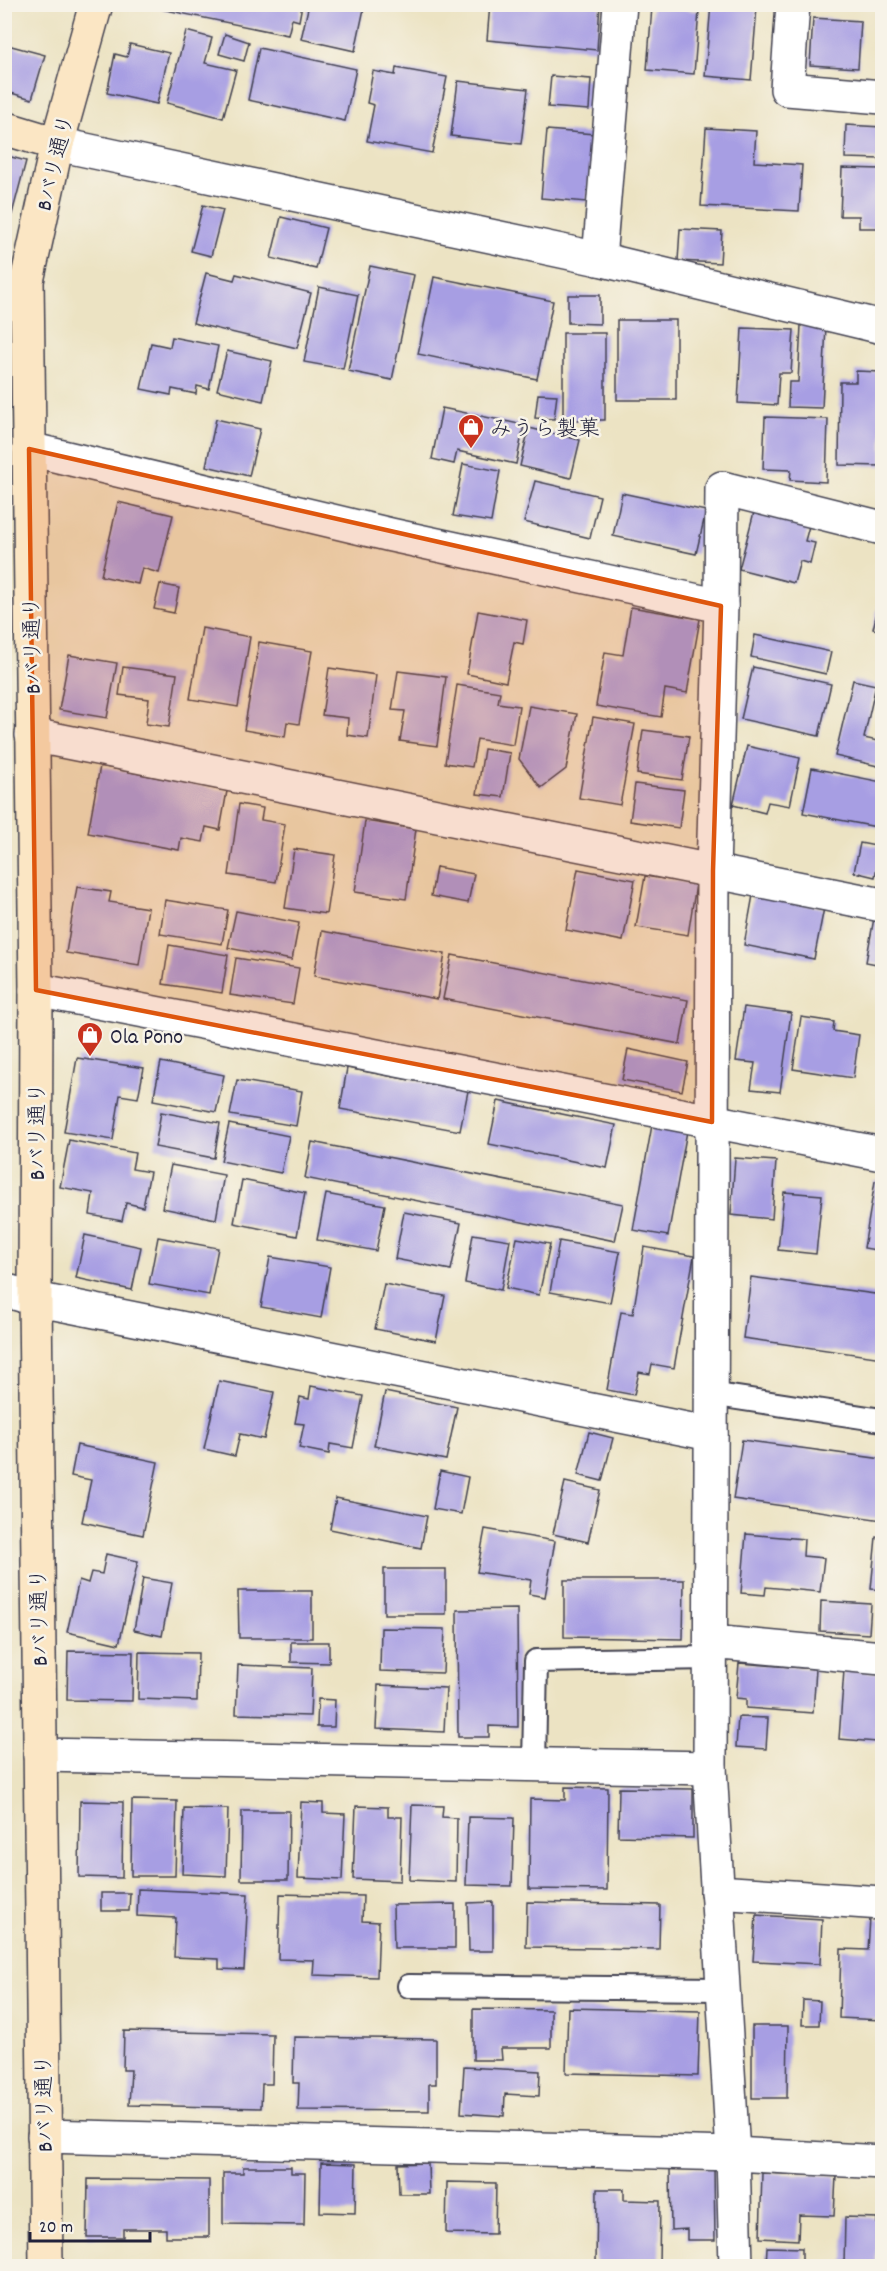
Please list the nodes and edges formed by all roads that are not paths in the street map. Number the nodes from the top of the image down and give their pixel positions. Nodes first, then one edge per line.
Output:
1 (96, 4) edge
2 (620, 4) edge
3 (793, 4) edge
4 (882, 97) edge
5 (4, 128) edge
6 (57, 144) junction
7 (599, 259) junction
8 (882, 327) edge
9 (29, 449) junction
10 (882, 528) edge
11 (721, 606) junction
12 (32, 735) junction
13 (712, 871) junction
14 (882, 905) edge
15 (36, 990) junction
16 (712, 1122) junction
17 (882, 1154) edge
18 (4, 1290) edge
19 (35, 1299) junction
20 (711, 1394) junction
21 (882, 1420) edge
22 (711, 1434) junction
23 (711, 1650) junction
24 (882, 1658) edge
25 (40, 1755) junction
26 (534, 1765) junction
27 (710, 1768) junction
28 (717, 1892) junction
29 (882, 1903) edge
30 (408, 1986) dead end
31 (723, 1989) junction
32 (44, 2136) junction
33 (733, 2154) junction
34 (882, 2162) edge
35 (46, 2266) edge
36 (736, 2266) edge

1 - 6 street, Bバリ通り
2 - 7 street
3 - 4 street
5 - 6 street
6 - 7 street
6 - 9 street, Bバリ通り
7 - 8 street
9 - 11 street
9 - 12 street, Bバリ通り
10 - 11 street
11 - 13 street
12 - 13 street
12 - 15 street, Bバリ通り
13 - 14 street
13 - 16 street
15 - 16 street
15 - 19 street, Bバリ通り
16 - 17 street
16 - 20 street
18 - 19 street
19 - 22 street
19 - 25 street, Bバリ通り
20 - 21 lane
20 - 22 street
22 - 23 street
23 - 24 street
23 - 26 lane
23 - 27 street
25 - 26 street
25 - 32 street, Bバリ通り
26 - 27 street
27 - 28 street
28 - 29 street
28 - 31 street
30 - 31 lane
31 - 33 street
32 - 33 street
32 - 35 street, Bバリ通り
33 - 34 street
33 - 36 street

